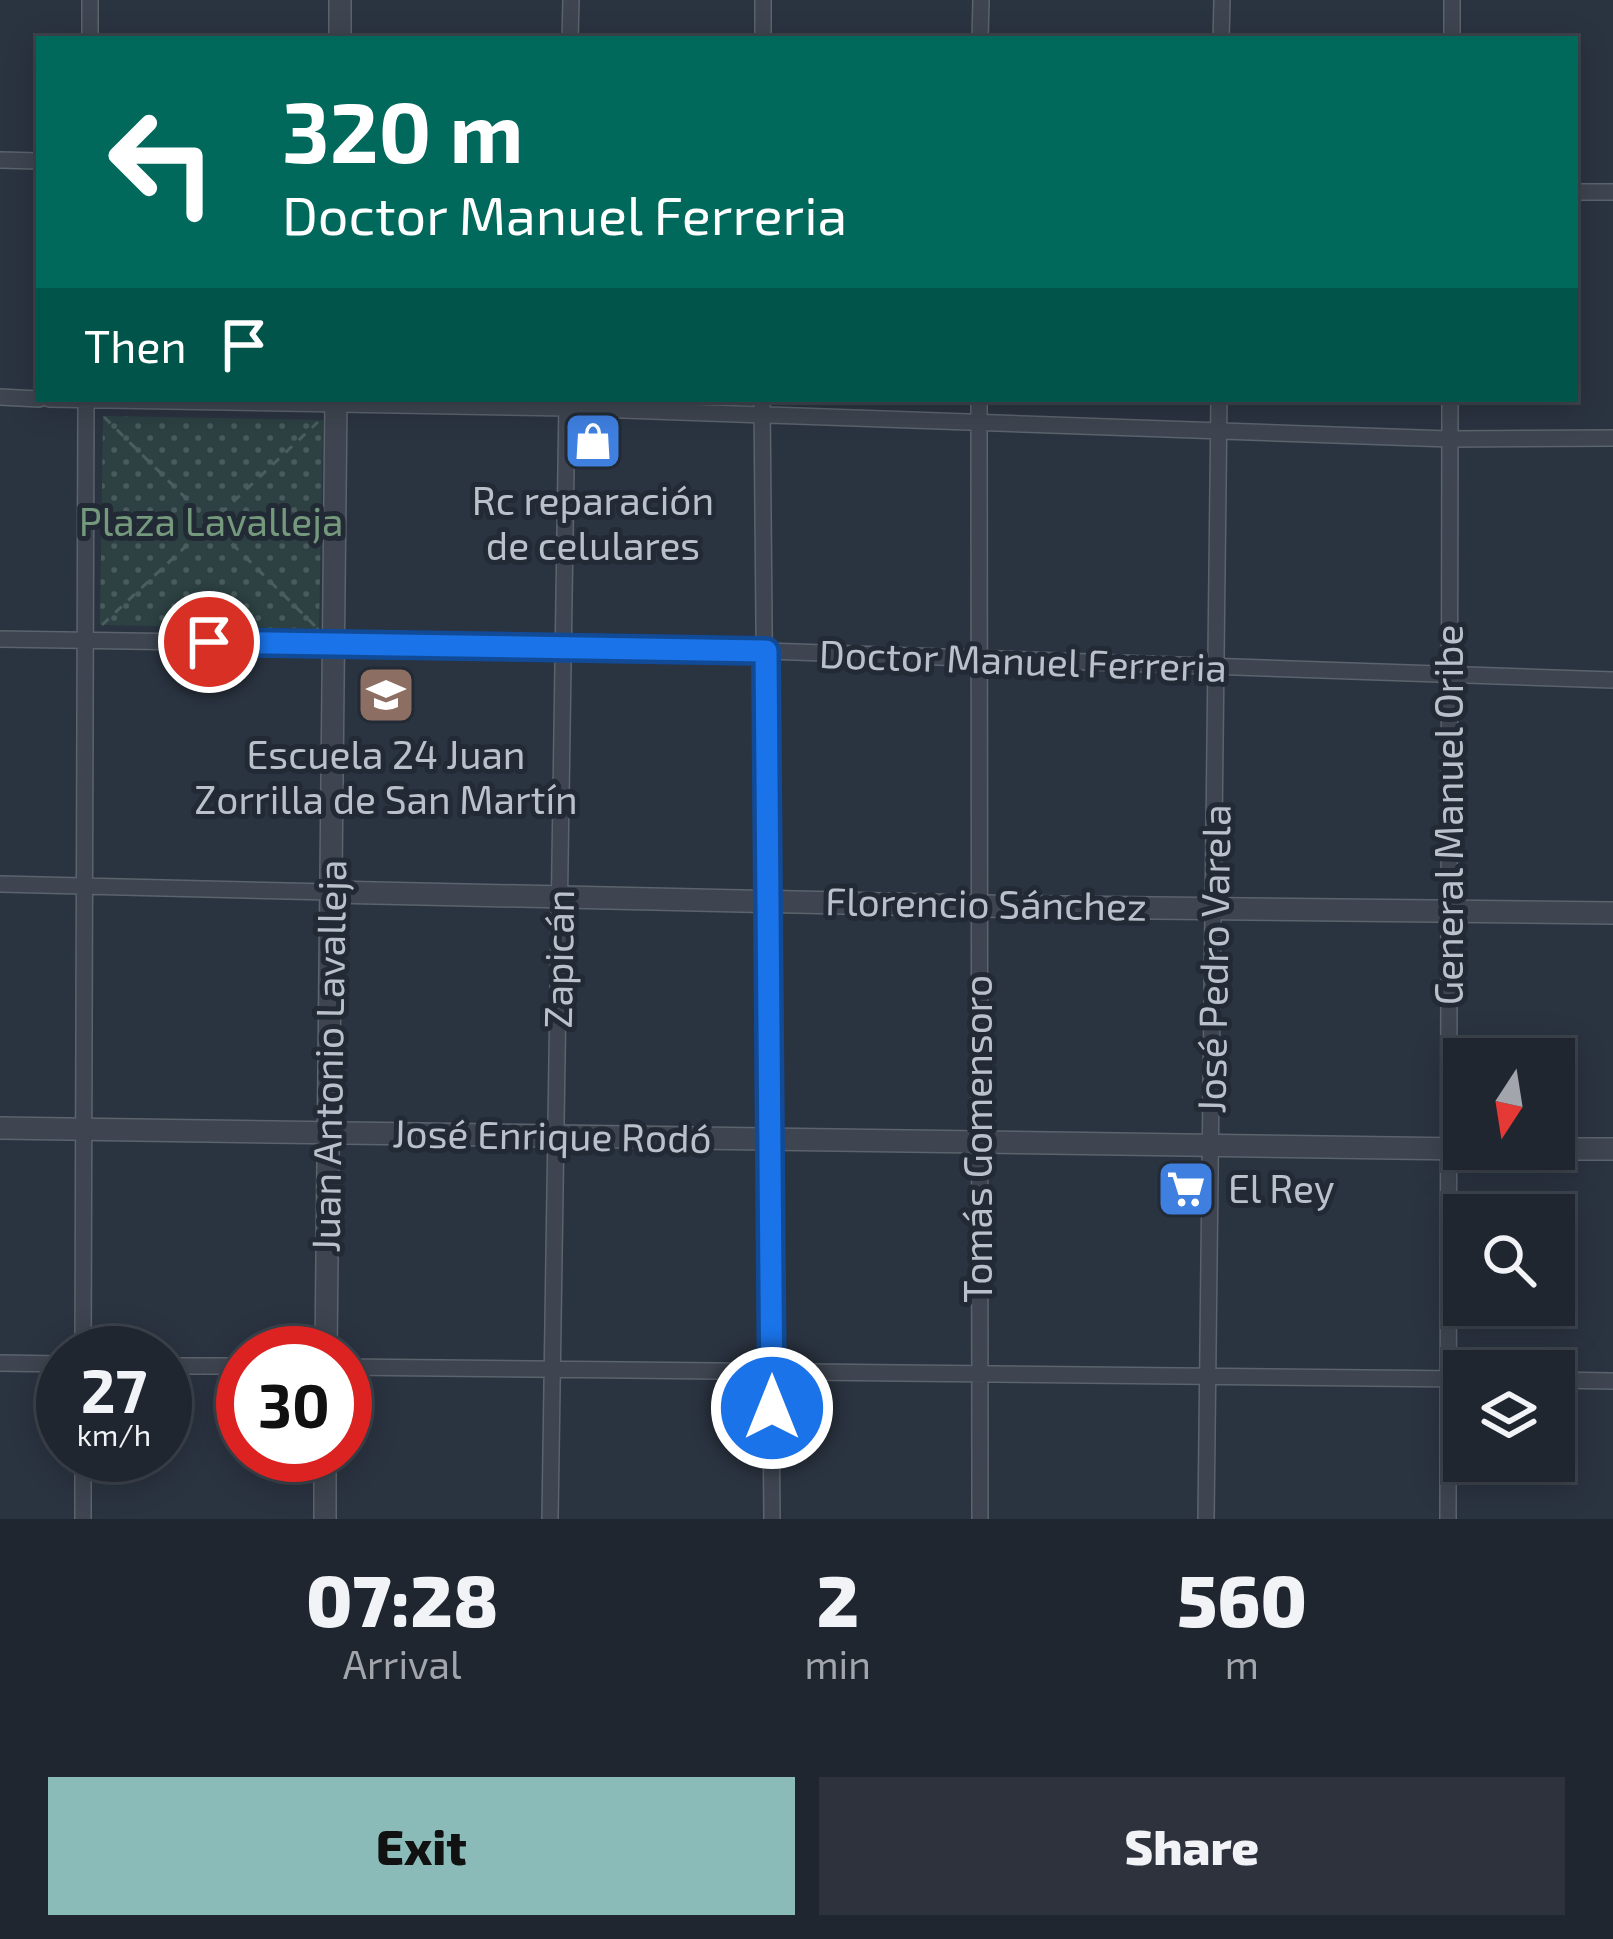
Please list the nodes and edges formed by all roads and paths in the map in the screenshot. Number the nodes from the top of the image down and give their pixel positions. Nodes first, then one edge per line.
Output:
1 (90, 0) edge
2 (340, 0) edge
3 (571, 0) edge
4 (763, 0) edge
5 (981, 0) edge
6 (1222, 0) edge
7 (1452, 0) edge
8 (90, 36) edge
9 (340, 36) edge
10 (570, 36) edge
11 (763, 36) edge
12 (980, 36) edge
13 (1222, 36) edge
14 (1452, 36) edge
15 (0, 160) edge
16 (36, 161) edge
17 (1578, 192) edge
18 (1613, 192) edge
19 (0, 398) edge
20 (36, 399) edge
21 (86, 402) edge
22 (88, 402) edge
23 (335, 402) edge
24 (336, 402) edge
25 (452, 402) edge
26 (979, 402) edge
27 (1219, 402) edge
28 (1450, 402) edge
29 (567, 403) edge
30 (762, 406) edge
31 (979, 425) junction
32 (1219, 434) junction
33 (1613, 438) edge
34 (1449, 440) junction
35 (211, 523) junction
36 (0, 639) edge
37 (85, 640) junction
38 (333, 644) junction
39 (563, 648) junction
40 (766, 651) junction
41 (978, 659) junction
42 (1216, 667) junction
43 (1450, 677) junction
44 (1613, 680) edge
45 (0, 884) edge
46 (84, 886) junction
47 (331, 892) junction
48 (560, 896) junction
49 (767, 900) junction
50 (977, 906) junction
51 (1215, 908) junction
52 (1448, 912) junction
53 (1613, 913) edge
54 (1452, 1038) edge
55 (0, 1128) edge
56 (83, 1130) junction
57 (327, 1132) junction
58 (555, 1136) junction
59 (770, 1140) junction
60 (980, 1144) junction
61 (1211, 1147) junction
62 (1443, 1149) edge
63 (1575, 1149) edge
64 (1613, 1149) edge
65 (1456, 1170) edge
66 (83, 1326) edge
67 (326, 1326) edge
68 (1456, 1350) edge
69 (0, 1364) edge
70 (36, 1364) edge
71 (372, 1367) edge
72 (552, 1369) junction
73 (772, 1371) junction
74 (979, 1373) junction
75 (1208, 1376) junction
76 (1443, 1379) edge
77 (1575, 1380) edge
78 (1613, 1381) edge
79 (83, 1482) edge
80 (325, 1482) edge
81 (1450, 1482) edge
82 (83, 1519) edge
83 (325, 1519) edge
84 (550, 1519) edge
85 (772, 1519) edge
86 (980, 1519) edge
87 (1206, 1519) edge
88 (1448, 1519) edge

1 - 8 street
2 - 9 street
3 - 10 street
4 - 11 street
5 - 12 street
6 - 13 street
7 - 14 street
15 - 16 street
17 - 18 street
19 - 20 street
21 - 37 street
22 - 35 path
23 - 35 path
24 - 38 street, Juan Antonio Lavalleja
25 - 29 street
26 - 31 street, Tomás Gomensoro
27 - 32 street, José Pedro Varela
28 - 34 street, General Manuel Oribe
29 - 30 street
29 - 39 street, Zapicán
30 - 31 street
30 - 40 street
31 - 32 street
31 - 41 street, Tomás Gomensoro
32 - 34 street
32 - 42 street, José Pedro Varela
33 - 34 street
34 - 43 street, General Manuel Oribe
35 - 37 path
35 - 38 path
36 - 37 street, Doctor Manuel Ferreria
37 - 38 street, Doctor Manuel Ferreria
37 - 46 street
38 - 39 street, Doctor Manuel Ferreria
38 - 47 street, Juan Antonio Lavalleja
39 - 40 street, Doctor Manuel Ferreria
39 - 48 street, Zapicán
40 - 41 street, Doctor Manuel Ferreria
40 - 49 street
41 - 42 street, Doctor Manuel Ferreria
41 - 50 street, Tomás Gomensoro
42 - 43 street, Doctor Manuel Ferreria
42 - 51 street, José Pedro Varela
43 - 44 street, Doctor Manuel Ferreria
43 - 52 street, General Manuel Oribe
45 - 46 street, Florencio Sánchez
46 - 47 street, Florencio Sánchez
46 - 56 street
47 - 48 street, Florencio Sánchez
47 - 57 street, Juan Antonio Lavalleja
48 - 49 street, Florencio Sánchez
48 - 58 street, Zapicán
49 - 50 street, Florencio Sánchez
49 - 59 street
50 - 51 street, Florencio Sánchez
50 - 60 street, Tomás Gomensoro
51 - 52 street, Florencio Sánchez
51 - 61 street, José Pedro Varela
52 - 53 street, Florencio Sánchez
52 - 54 street, General Manuel Oribe
55 - 56 street, José Enrique Rodó
56 - 57 street, José Enrique Rodó
56 - 66 street
57 - 58 street, José Enrique Rodó
57 - 67 street, Juan Antonio Lavalleja
58 - 59 street, José Enrique Rodó
58 - 72 street, Zapicán
59 - 60 street, José Enrique Rodó
59 - 73 street
60 - 61 street, José Enrique Rodó
60 - 74 street, Tomás Gomensoro
61 - 62 street, José Enrique Rodó
61 - 75 street, José Pedro Varela
63 - 64 street
65 - 68 street, General Manuel Oribe
69 - 70 street
71 - 72 street
72 - 73 street
72 - 84 street, Zapicán
73 - 74 street
73 - 85 street
74 - 75 street
74 - 86 street, Tomás Gomensoro
75 - 76 street
75 - 87 street, José Pedro Varela
77 - 78 street
79 - 82 street
80 - 83 street
81 - 88 street, General Manuel Oribe

